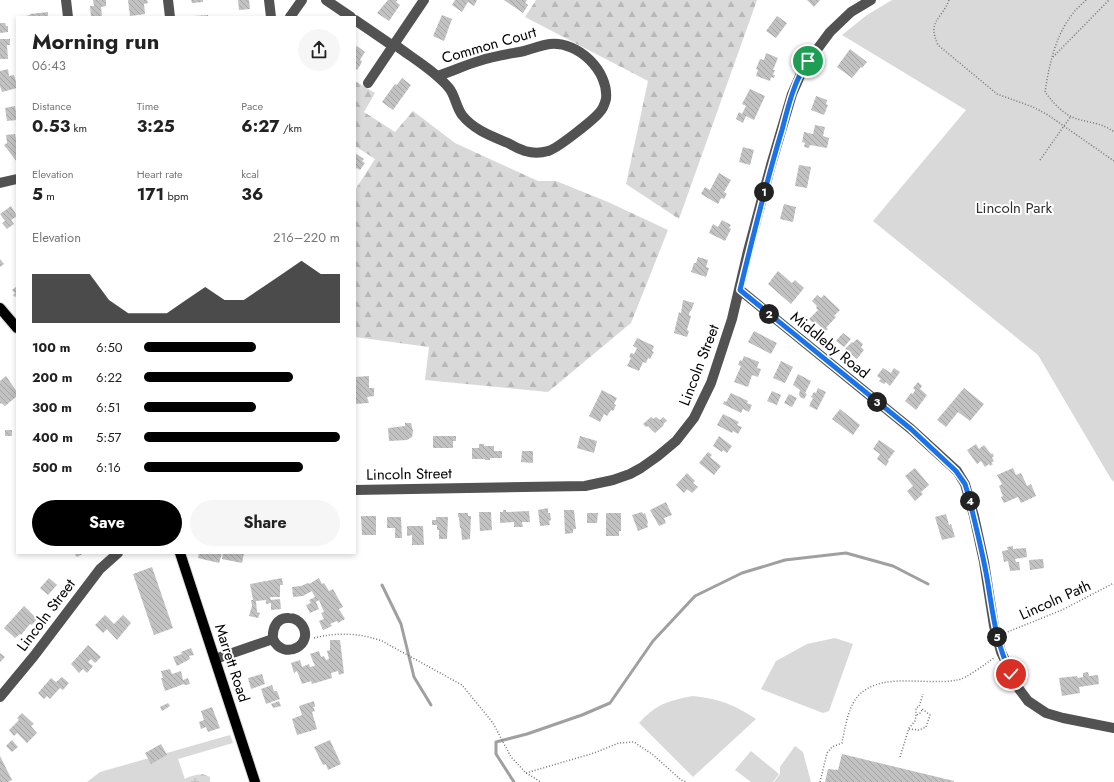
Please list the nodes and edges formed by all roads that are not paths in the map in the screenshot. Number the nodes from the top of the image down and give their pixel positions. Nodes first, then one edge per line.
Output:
1 (66, 0) edge
2 (168, 0) edge
3 (269, 0) edge
4 (302, 0) edge
5 (326, 0) edge
6 (424, 0) edge
7 (871, 0) edge
8 (68, 16) edge
9 (170, 16) edge
10 (271, 16) edge
11 (291, 16) edge
12 (350, 16) edge
13 (356, 21) edge
14 (394, 45) junction
15 (437, 76) junction
16 (368, 83) dead end
17 (16, 179) edge
18 (0, 183) edge
19 (740, 290) junction
20 (0, 308) edge
21 (16, 327) edge
22 (356, 490) edge
23 (117, 554) edge
24 (180, 554) edge
25 (273, 638) junction
26 (215, 659) junction
27 (0, 697) edge
28 (1114, 728) edge
29 (255, 782) edge

1 - 8 street
2 - 9 street
3 - 10 street
4 - 11 street
5 - 12 street
6 - 14 street
7 - 19 street, Lincoln Street
13 - 14 street, Common Court
14 - 15 street, Common Court
14 - 16 street
15 - 15 street, Common Court
17 - 18 street
19 - 22 street, Lincoln Street
19 - 28 street, Middleby Road
20 - 21 main road
23 - 27 street, Lincoln Street
24 - 26 main road, Marrett Road
25 - 25 street
25 - 26 street
26 - 29 main road, Marrett Road

